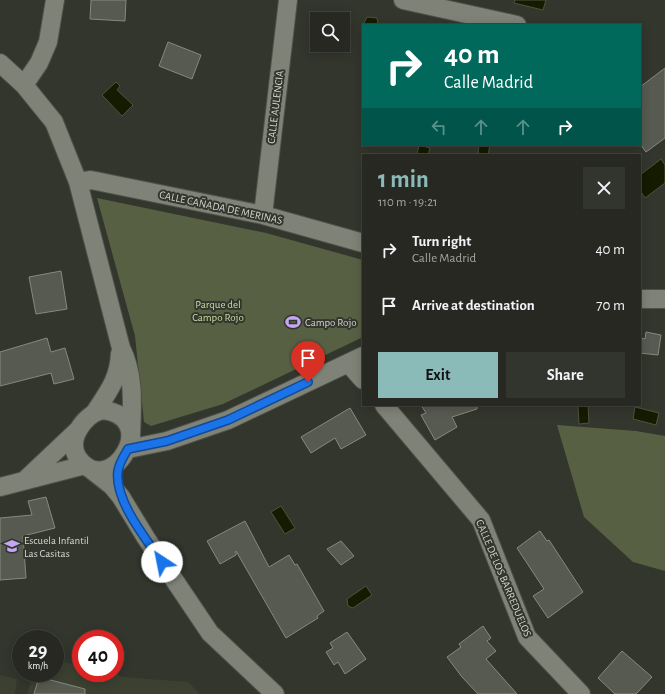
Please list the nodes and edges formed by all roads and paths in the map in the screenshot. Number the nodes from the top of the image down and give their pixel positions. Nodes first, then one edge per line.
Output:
1 (55, 0) edge
2 (288, 0) edge
3 (403, 0) edge
4 (512, 24) edge
5 (0, 64) edge
6 (24, 85) junction
7 (78, 182) junction
8 (262, 215) junction
9 (362, 243) edge
10 (641, 299) edge
11 (665, 299) edge
12 (121, 348) junction
13 (356, 359) edge
14 (362, 377) edge
15 (385, 406) edge
16 (95, 412) junction
17 (80, 428) junction
18 (127, 448) junction
19 (87, 466) junction
20 (25, 481) junction
21 (0, 486) edge
22 (121, 498) junction
23 (275, 694) edge
24 (581, 694) edge

1 - 6 street
2 - 8 street, CALLE AULENCIA
3 - 4 street
5 - 6 street
6 - 7 street
7 - 8 street, CALLE CAÑADA DE MERINAS
7 - 12 street
8 - 9 street, CALLE CAÑADA DE MERINAS
10 - 11 street
12 - 16 street
12 - 18 street
13 - 14 street
13 - 18 street
15 - 24 street, CALLE DE LOS BARREDUELOS
16 - 17 street
16 - 18 street
17 - 19 street
17 - 20 street
18 - 19 street
18 - 22 street
19 - 20 street
19 - 22 street
20 - 21 street
22 - 23 street

